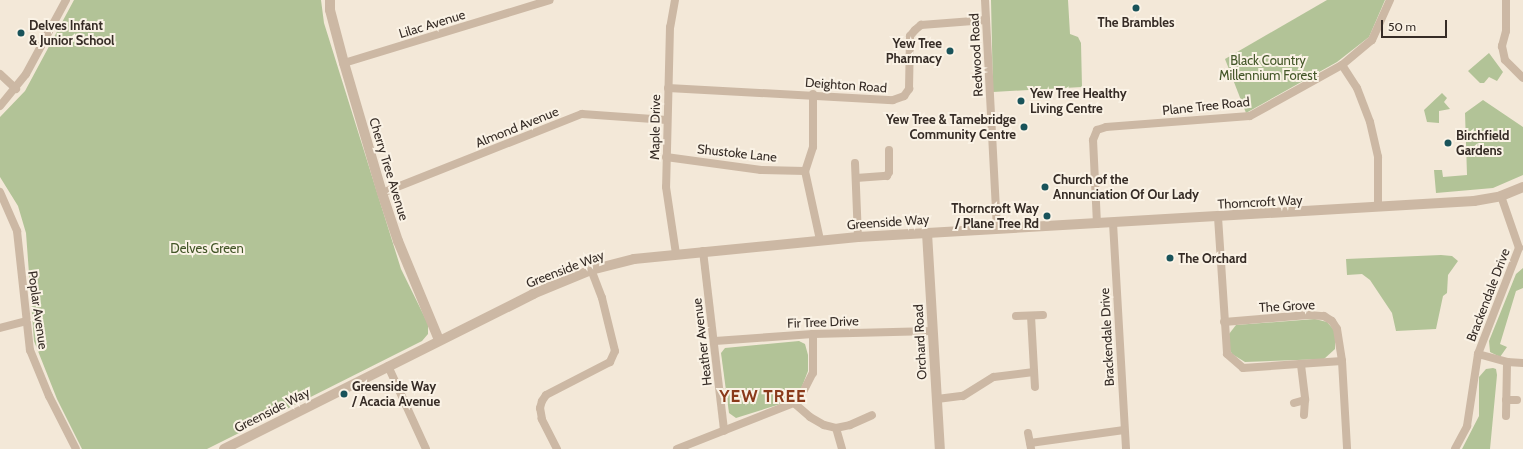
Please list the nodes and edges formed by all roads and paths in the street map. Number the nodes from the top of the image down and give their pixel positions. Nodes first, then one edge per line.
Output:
1 (66, 0) edge
2 (330, 0) edge
3 (550, 0) edge
4 (675, 0) edge
5 (985, 0) edge
6 (1390, 0) edge
7 (1506, 0) edge
8 (986, 20) junction
9 (344, 64) junction
10 (1342, 65) junction
11 (0, 74) edge
12 (1523, 78) edge
13 (668, 88) junction
14 (16, 89) junction
15 (813, 94) junction
16 (0, 106) edge
17 (667, 120) junction
18 (888, 150) dead end
19 (666, 157) junction
20 (855, 163) dead end
21 (805, 171) junction
22 (856, 178) junction
23 (1523, 187) edge
24 (0, 192) edge
25 (382, 193) junction
26 (1501, 196) junction
27 (1378, 207) junction
28 (1218, 217) junction
29 (1113, 223) junction
30 (1097, 224) junction
31 (997, 228) junction
32 (927, 233) junction
33 (858, 237) junction
34 (820, 240) junction
35 (703, 250) junction
36 (676, 254) junction
37 (1520, 260) edge
38 (591, 270) junction
39 (1043, 315) dead end
40 (1016, 316) dead end
41 (1031, 316) junction
42 (26, 321) junction
43 (1224, 322) junction
44 (0, 328) edge
45 (933, 331) junction
46 (813, 334) junction
47 (439, 340) junction
48 (715, 341) junction
49 (1478, 354) junction
50 (1342, 361) junction
51 (1507, 362) junction
52 (1523, 363) edge
53 (1301, 365) junction
54 (388, 366) junction
55 (1034, 372) junction
56 (1035, 388) dead end
57 (937, 399) junction
58 (1305, 400) junction
59 (1506, 400) junction
60 (1517, 400) dead end
61 (794, 403) junction
62 (1294, 403) dead end
63 (872, 415) dead end
64 (1304, 415) dead end
65 (1506, 416) dead end
66 (836, 428) junction
67 (1124, 430) junction
68 (724, 431) junction
69 (1028, 433) dead end
70 (1030, 446) edge
71 (76, 449) edge
72 (224, 449) edge
73 (426, 449) edge
74 (557, 449) edge
75 (677, 449) edge
76 (842, 449) edge
77 (940, 449) edge
78 (1126, 449) edge
79 (1346, 449) edge
80 (1455, 449) edge

1 - 14 street
2 - 9 street, Cherry Tree Avenue
3 - 9 street, Lilac Avenue
4 - 13 street, Maple Drive
5 - 8 street, Redwood Road
6 - 10 street, Plane Tree Road
7 - 12 street
8 - 15 street, Deighton Road
8 - 31 street, Redwood Road
9 - 25 street, Cherry Tree Avenue
10 - 27 street
10 - 30 street, Plane Tree Road
11 - 14 street
13 - 15 street, Deighton Road
13 - 17 street, Maple Drive
14 - 16 street
15 - 21 street
17 - 19 street, Maple Drive
17 - 25 street, Almond Avenue
18 - 22 street
19 - 21 street, Shustoke Lane
19 - 36 street, Maple Drive
20 - 22 street
21 - 34 street
22 - 33 street
23 - 26 street, Thorncroft Way
24 - 42 street, Poplar Avenue
25 - 47 street, Cherry Tree Avenue
26 - 27 street, Thorncroft Way
26 - 37 street, Brackendale Drive
27 - 28 street, Thorncroft Way
28 - 29 street, Thorncroft Way
28 - 43 street
29 - 30 street, Thorncroft Way
29 - 67 street, Brackendale Drive
30 - 31 street, Thorncroft Way
31 - 32 street, Greenside Way
32 - 33 street, Greenside Way
32 - 45 street, Orchard Road
33 - 34 street, Greenside Way
34 - 35 street, Greenside Way
35 - 36 street, Greenside Way
35 - 48 street, Heather Avenue
36 - 38 street, Greenside Way
37 - 49 street, Brackendale Drive
38 - 47 street, Greenside Way
38 - 74 street
39 - 41 street
40 - 41 street
41 - 55 street
42 - 44 street
42 - 71 street, Poplar Avenue
43 - 50 street, The Grove
43 - 53 street
45 - 46 street, Fir Tree Drive
45 - 57 street, Orchard Road
46 - 48 street, Fir Tree Drive
46 - 61 street
47 - 54 street, Greenside Way
48 - 68 street, Heather Avenue
49 - 51 street
49 - 80 street, Brackendale Drive
50 - 53 street
50 - 79 street, The Grove
51 - 52 street
51 - 59 street
53 - 58 street
54 - 72 street, Greenside Way
54 - 73 street
55 - 56 street
55 - 57 street
57 - 77 street, Orchard Road
58 - 62 street
58 - 64 street
59 - 60 street
59 - 65 street
61 - 66 street
61 - 68 street
63 - 66 street
66 - 76 street
67 - 70 street
67 - 78 street, Brackendale Drive
68 - 75 street
69 - 70 street

